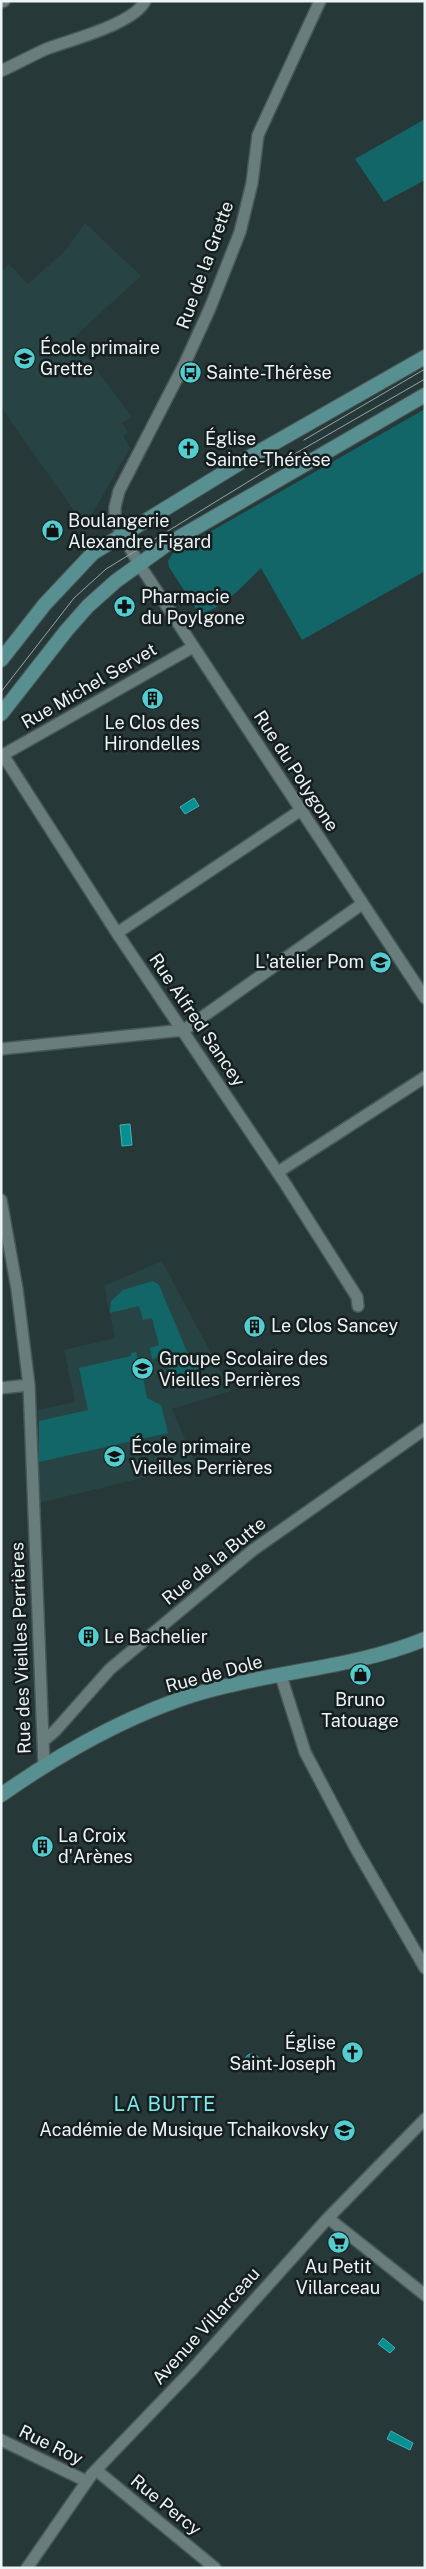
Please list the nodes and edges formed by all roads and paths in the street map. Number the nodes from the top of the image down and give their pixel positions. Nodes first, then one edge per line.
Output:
1 (145, 1) edge
2 (320, 1) edge
3 (1, 71) edge
4 (425, 357) edge
5 (425, 395) edge
6 (121, 535) junction
7 (139, 564) junction
8 (193, 647) junction
9 (1, 660) edge
10 (1, 714) edge
11 (2, 755) edge
12 (301, 810) junction
13 (362, 904) junction
14 (117, 933) junction
15 (425, 998) edge
16 (184, 1030) junction
17 (1, 1049) edge
18 (425, 1077) edge
19 (278, 1172) junction
20 (1, 1200) edge
21 (358, 1306) dead end
22 (29, 1385) junction
23 (1, 1388) edge
24 (425, 1428) edge
25 (425, 1638) edge
26 (281, 1676) junction
27 (43, 1741) junction
28 (44, 1766) junction
29 (1, 1795) edge
30 (425, 1968) edge
31 (425, 2119) edge
32 (328, 2218) junction
33 (425, 2295) edge
34 (1, 2440) edge
35 (96, 2470) junction
36 (86, 2481) junction
37 (26, 2568) edge
38 (215, 2568) edge

1 - 3 street
2 - 6 street, Rue de la Grette
4 - 6 main road
5 - 7 main road
6 - 7 street, Rue de la Grette
6 - 9 main road
7 - 8 street, Rue du Polygone
7 - 10 main road
8 - 11 street, Rue Michel Servet
8 - 12 street, Rue du Polygone
11 - 14 street, Rue Alfred Sancey
12 - 13 street, Rue du Polygone
12 - 14 street
13 - 15 street, Rue du Polygone
13 - 16 street
14 - 16 street, Rue Alfred Sancey
16 - 17 street
16 - 19 street, Rue Alfred Sancey
18 - 19 street
19 - 21 street, Rue Alfred Sancey
20 - 22 street, Rue des Vieilles Perrières
22 - 23 street
22 - 27 street, Rue des Vieilles Perrières
24 - 27 street, Rue de la Butte
25 - 26 main road, Rue de Dole
26 - 28 main road, Rue de Dole
26 - 30 street
27 - 28 street, Rue des Vieilles Perrières
28 - 29 main road, Rue de Dole
31 - 32 street, Avenue Villarceau
32 - 33 street
32 - 35 street, Avenue Villarceau
34 - 36 street, Rue Roy
35 - 36 street, Avenue Villarceau
35 - 38 street, Rue Percy
36 - 37 street, Avenue Villarceau

